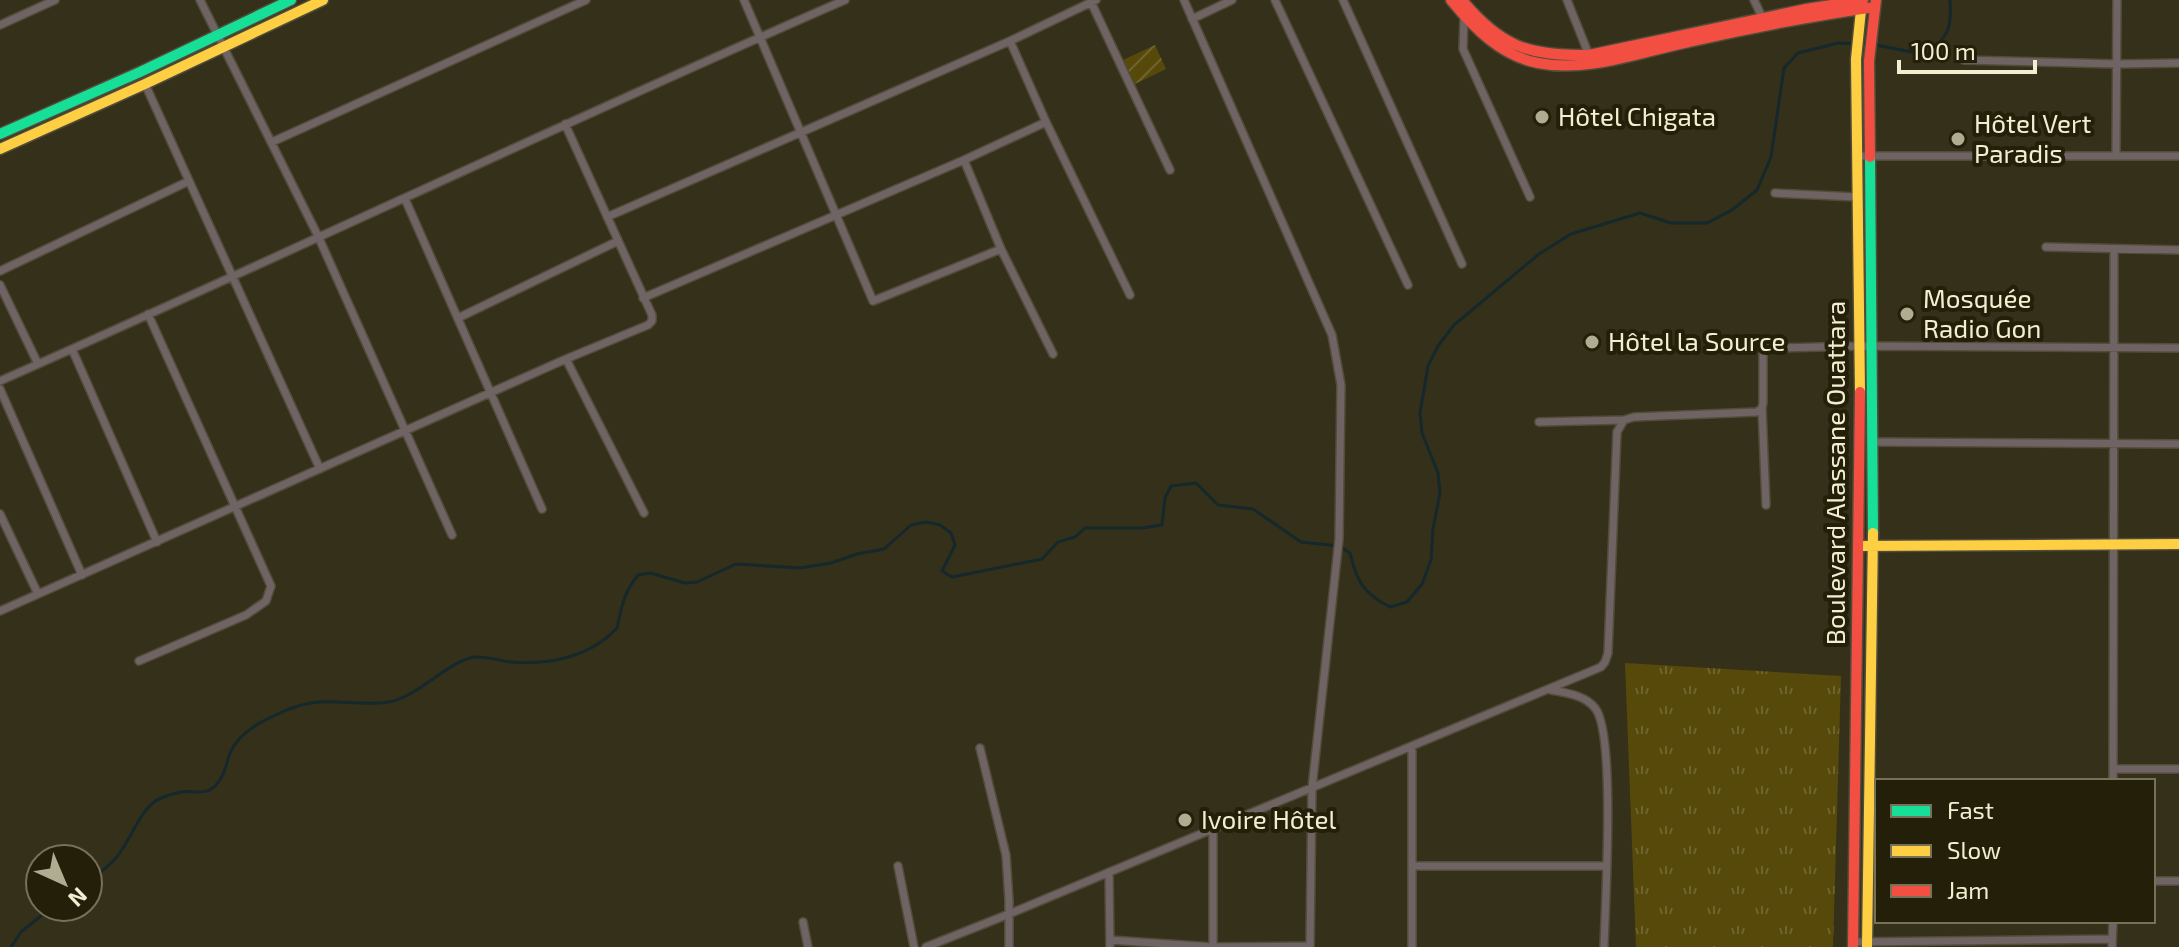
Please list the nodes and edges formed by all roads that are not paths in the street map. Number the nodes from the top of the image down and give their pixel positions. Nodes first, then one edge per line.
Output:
1 (55, 0) edge
2 (200, 0) edge
3 (291, 0) edge
4 (323, 0) edge
5 (586, 0) edge
6 (744, 0) edge
7 (843, 0) edge
8 (1184, 0) edge
9 (1232, 0) edge
10 (1275, 0) edge
11 (1343, 0) edge
12 (1451, 0) edge
13 (1462, 0) edge
14 (1567, 0) edge
15 (1754, 0) edge
16 (2117, 0) edge
17 (1094, 1) edge
18 (1876, 4) edge
19 (1861, 6) edge
20 (1464, 18) junction
21 (1192, 19) junction
22 (1763, 19) junction
23 (0, 25) edge
24 (218, 35) junction
25 (760, 37) junction
26 (1010, 41) junction
27 (225, 47) junction
28 (1589, 55) junction
29 (1964, 60) dead end
30 (2179, 63) edge
31 (2118, 64) junction
32 (145, 84) junction
33 (1046, 122) junction
34 (565, 124) junction
35 (801, 132) junction
36 (0, 134) edge
37 (272, 142) junction
38 (0, 149) edge
39 (1871, 155) junction
40 (1856, 156) junction
41 (2116, 156) junction
42 (2179, 156) edge
43 (964, 160) junction
44 (1170, 170) dead end
45 (189, 181) junction
46 (1775, 193) dead end
47 (1530, 197) dead end
48 (1857, 197) junction
49 (405, 199) junction
50 (837, 214) junction
51 (607, 217) junction
52 (318, 236) junction
53 (618, 241) junction
54 (2046, 247) dead end
55 (1001, 249) junction
56 (2114, 249) junction
57 (2179, 250) edge
58 (1462, 264) dead end
59 (0, 271) edge
60 (231, 276) junction
61 (0, 285) edge
62 (1408, 285) dead end
63 (1130, 295) dead end
64 (643, 298) junction
65 (148, 314) junction
66 (458, 318) junction
67 (1866, 346) junction
68 (2179, 348) edge
69 (72, 349) junction
70 (2114, 349) junction
71 (1053, 354) dead end
72 (566, 359) junction
73 (38, 364) junction
74 (0, 381) edge
75 (0, 389) edge
76 (491, 393) junction
77 (1762, 408) junction
78 (1624, 420) junction
79 (1539, 422) dead end
80 (405, 432) junction
81 (1867, 442) junction
82 (2114, 444) junction
83 (2179, 444) edge
84 (320, 469) junction
85 (1766, 505) dead end
86 (235, 507) junction
87 (542, 509) dead end
88 (644, 513) dead end
89 (0, 514) edge
90 (452, 535) dead end
91 (157, 542) junction
92 (2114, 544) junction
93 (2179, 544) edge
94 (1859, 546) junction
95 (1873, 546) junction
96 (82, 575) junction
97 (38, 594) junction
98 (0, 611) edge
99 (139, 661) dead end
100 (1548, 689) junction
101 (1856, 740) junction
102 (1870, 740) junction
103 (1412, 747) junction
104 (980, 748) dead end
105 (2113, 769) junction
106 (2179, 769) edge
107 (2113, 779) edge
108 (1312, 788) junction
109 (1213, 829) junction
110 (898, 866) dead end
111 (1413, 866) junction
112 (1606, 866) junction
113 (1109, 872) junction
114 (2155, 881) edge
115 (2179, 881) edge
116 (1009, 914) junction
117 (803, 922) dead end
118 (2113, 923) edge
119 (2112, 943) edge
120 (1110, 944) edge
121 (1853, 944) edge
122 (1867, 944) edge
123 (1310, 946) edge
124 (808, 947) edge
125 (914, 947) edge
126 (926, 947) edge
127 (1009, 947) edge
128 (1213, 947) edge
129 (1412, 947) edge
130 (1604, 947) edge

1 - 23 street
2 - 24 street
3 - 24 street
4 - 27 street
5 - 37 street
6 - 25 street
7 - 25 street
8 - 21 street
9 - 21 street
10 - 62 street
11 - 58 street
12 - 20 street
13 - 28 street
14 - 28 street
15 - 22 street
16 - 31 street
17 - 26 street
17 - 44 street
18 - 19 street
18 - 39 street, Boulevard Alassane Ouattara
19 - 20 street
19 - 22 street
19 - 40 street, Boulevard Alassane Ouattara
20 - 47 street
21 - 108 street
22 - 28 street
24 - 27 street
24 - 36 street
25 - 34 street
25 - 35 street
26 - 33 street
26 - 35 street
27 - 32 street
27 - 37 street
29 - 31 street
30 - 31 street
31 - 41 street
32 - 38 street
32 - 45 street
33 - 43 street
33 - 63 street
34 - 49 street
34 - 51 street
35 - 50 street
35 - 51 street
37 - 52 street
39 - 40 street
39 - 41 street
39 - 67 street, Boulevard Alassane Ouattara
40 - 48 street, Boulevard Alassane Ouattara
41 - 42 street
43 - 50 street
43 - 55 street
45 - 59 street
45 - 60 street
46 - 48 street
48 - 67 street, Boulevard Alassane Ouattara
49 - 52 street
49 - 66 street
50 - 55 street
50 - 64 street
51 - 53 street
52 - 60 street
52 - 80 street
53 - 64 street
53 - 66 street
54 - 56 street
55 - 71 street
56 - 57 street
56 - 70 street
60 - 65 street
60 - 84 street
61 - 73 street
64 - 72 street
65 - 69 street
65 - 86 street
66 - 76 street
67 - 70 street
67 - 77 street
67 - 81 street, Boulevard Alassane Ouattara
68 - 70 street
69 - 73 street
69 - 91 street
70 - 82 street
72 - 76 street
72 - 88 street
73 - 74 street
75 - 96 street
76 - 80 street
76 - 87 street
77 - 78 street
77 - 85 street
78 - 79 street
78 - 100 street
80 - 84 street
80 - 90 street
81 - 82 street
81 - 94 street, Boulevard Alassane Ouattara
81 - 95 street, Boulevard Alassane Ouattara
82 - 83 street
82 - 92 street
84 - 86 street
86 - 91 street
86 - 99 street
89 - 97 street
91 - 96 street
92 - 93 street
92 - 95 street
92 - 105 street
94 - 95 street
94 - 101 street, Boulevard Alassane Ouattara
95 - 102 street, Boulevard Alassane Ouattara
96 - 97 street
97 - 98 street
100 - 103 street
100 - 112 street
101 - 102 street
101 - 121 street, Boulevard Alassane Ouattara
102 - 122 street, Boulevard Alassane Ouattara
103 - 108 street
103 - 111 street
104 - 116 street
105 - 106 street
105 - 107 street
108 - 109 street
108 - 123 street
109 - 113 street
109 - 128 street
110 - 125 street
111 - 112 street
111 - 129 street
112 - 130 street
113 - 116 street
113 - 120 street
114 - 115 street
116 - 126 street
116 - 127 street
117 - 124 street
118 - 119 street
119 - 122 street
120 - 128 street
121 - 122 street
123 - 128 street

